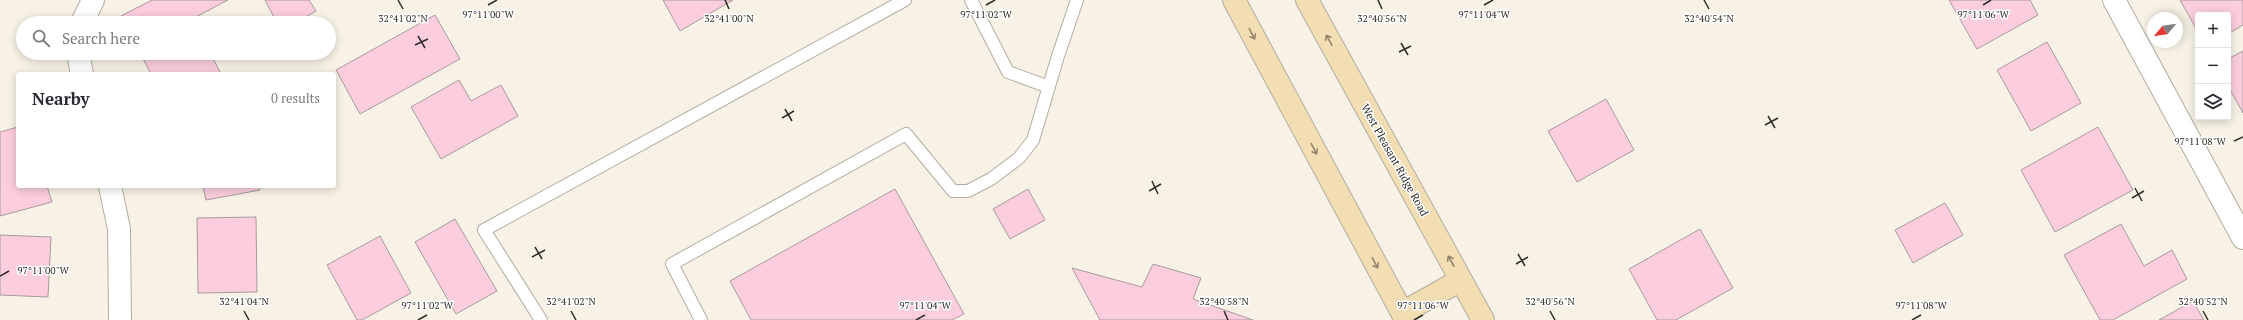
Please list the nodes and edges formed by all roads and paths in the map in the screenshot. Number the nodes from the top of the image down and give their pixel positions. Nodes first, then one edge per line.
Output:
1 (93, 0) edge
2 (905, 0) edge
3 (971, 0) edge
4 (1077, 0) edge
5 (1234, 0) edge
6 (1307, 0) edge
7 (2114, 0) edge
8 (85, 16) edge
9 (79, 60) edge
10 (82, 72) edge
11 (1049, 87) junction
12 (110, 188) edge
13 (2243, 238) edge
14 (1461, 280) junction
15 (1404, 317) edge
16 (120, 320) edge
17 (541, 320) edge
18 (701, 320) edge
19 (1483, 320) edge

1 - 8 street
2 - 17 lane
3 - 11 lane
4 - 11 lane
5 -> 15 main road
14 -> 6 main road, West Pleasant Ridge Road
7 - 13 street
9 - 10 street
11 - 18 lane
12 - 16 street
14 - 15 main road
14 - 19 main road, West Pleasant Ridge Road

